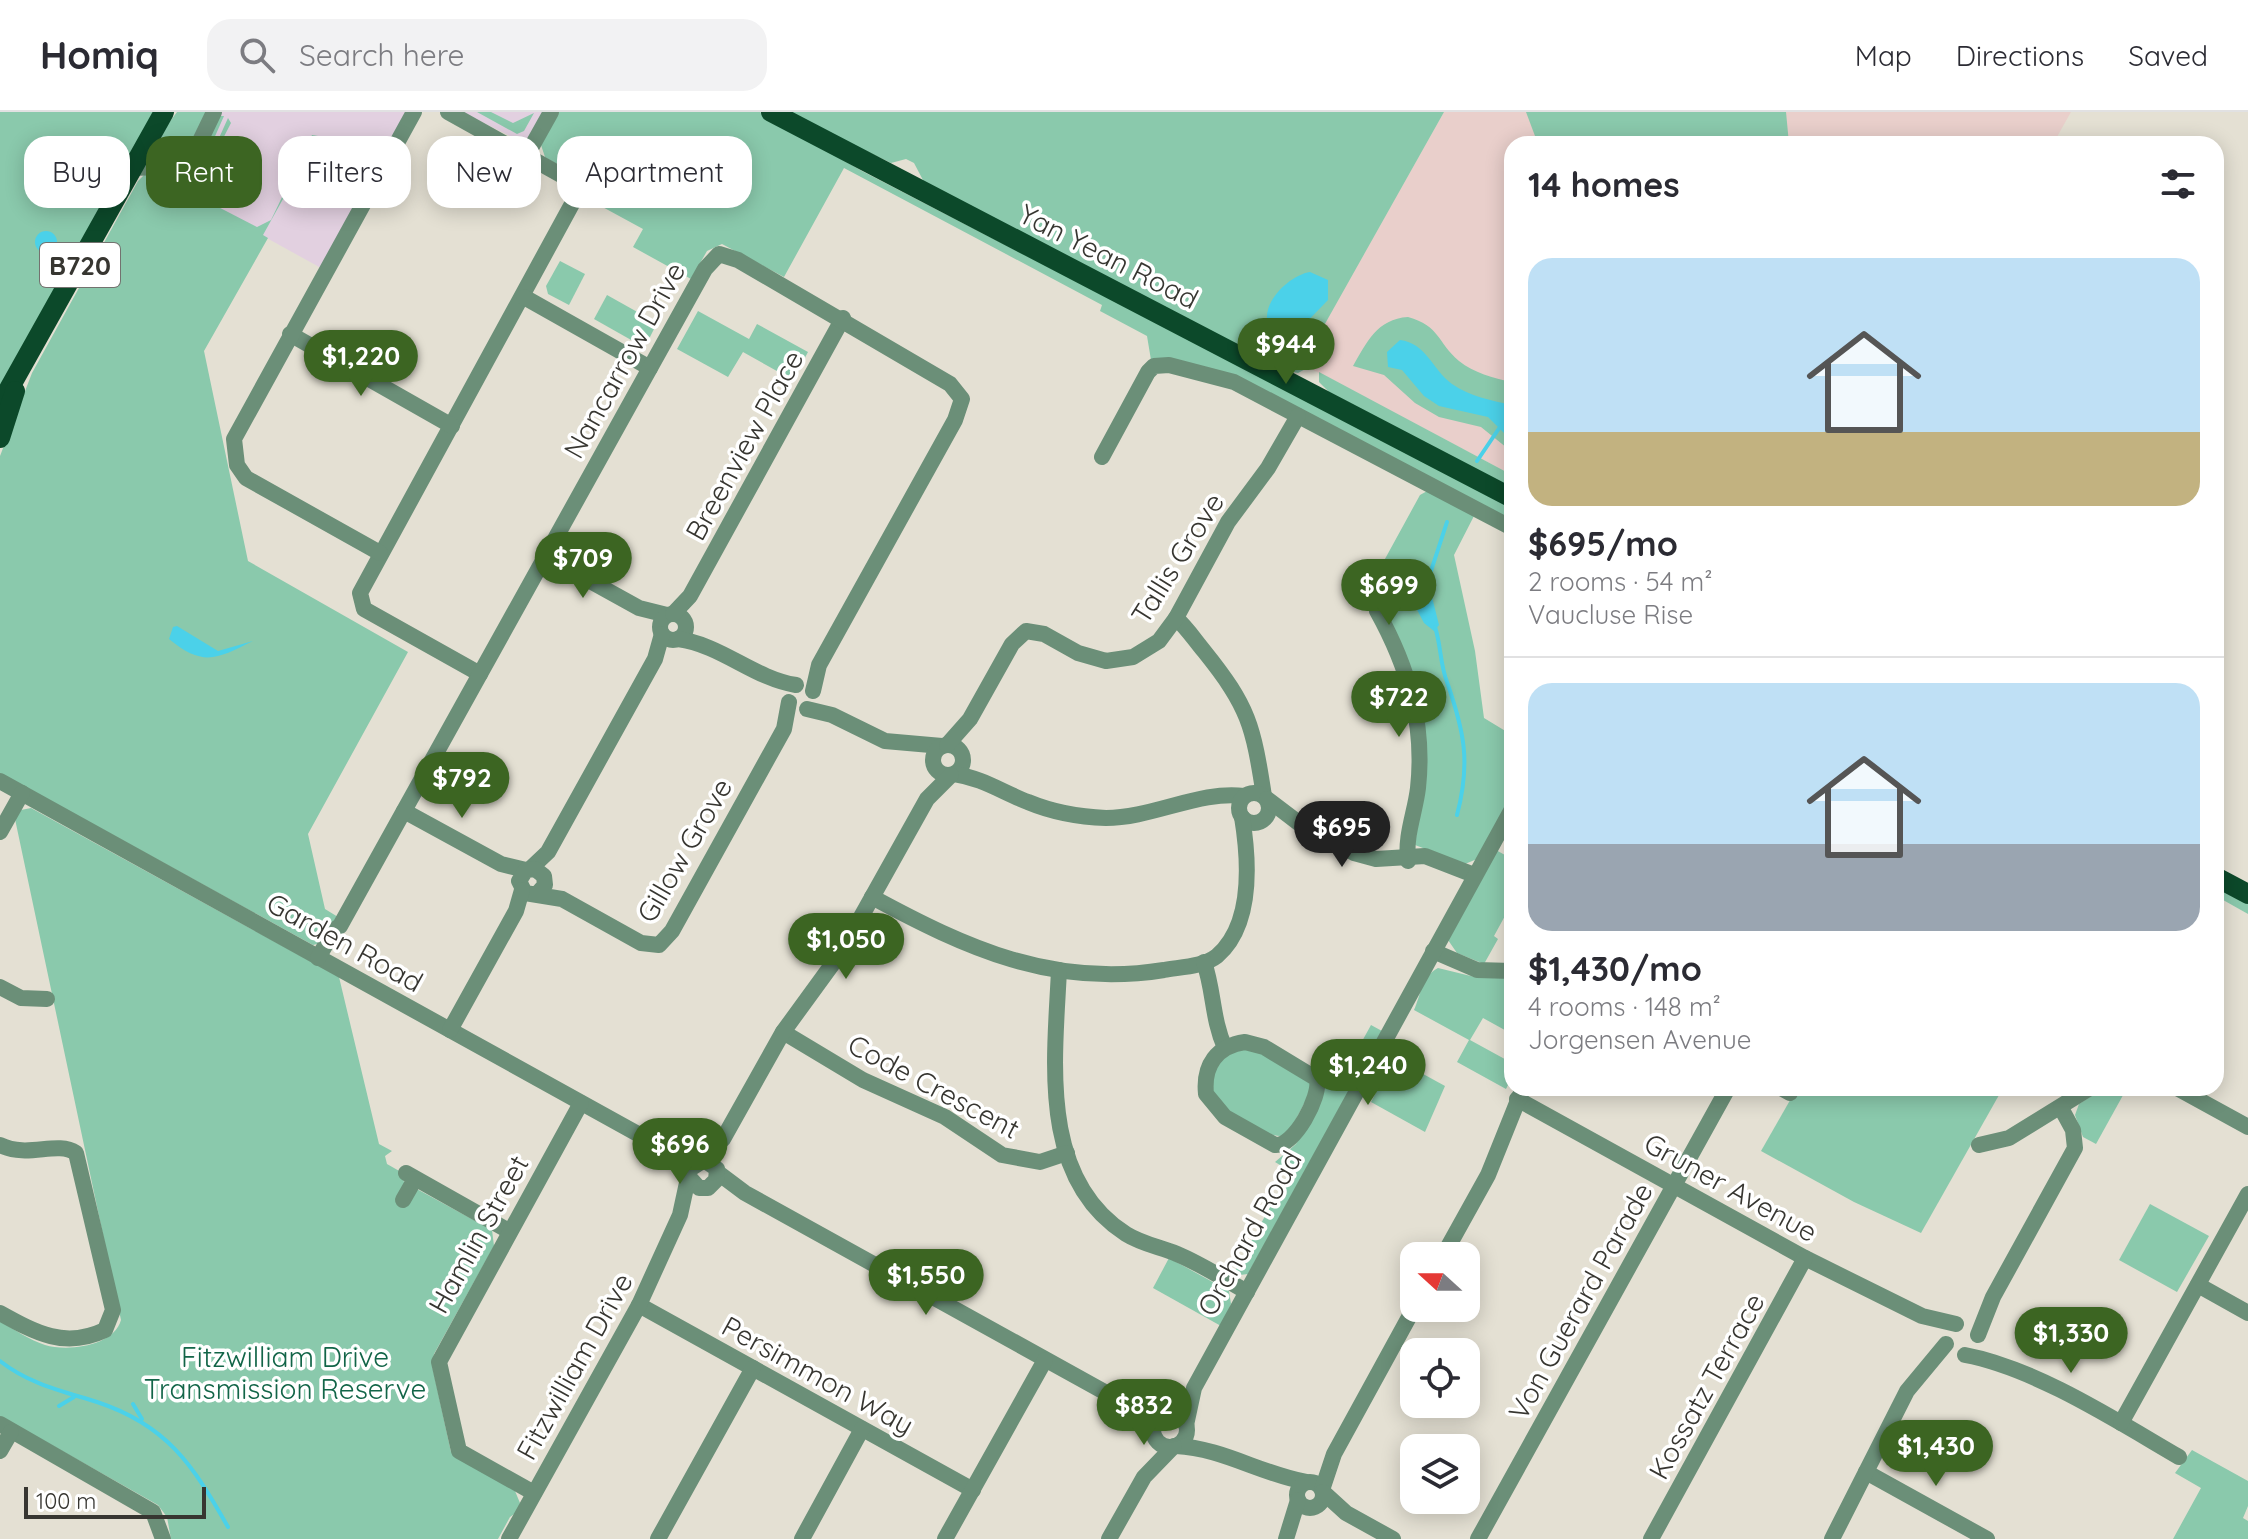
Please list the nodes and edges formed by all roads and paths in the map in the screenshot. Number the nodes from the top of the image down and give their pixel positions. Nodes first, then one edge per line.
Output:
1 (164, 112) edge
2 (214, 112) edge
3 (414, 112) edge
4 (448, 112) edge
5 (551, 112) edge
6 (771, 112) edge
7 (492, 136) edge
8 (538, 136) edge
9 (541, 163) edge
10 (133, 168) junction
11 (524, 297) junction
12 (843, 318) junction
13 (290, 334) junction
14 (27, 362) junction
15 (650, 368) junction
16 (0, 405) edge
17 (1298, 416) junction
18 (452, 426) junction
19 (0, 438) edge
20 (1102, 457) dead end
21 (1504, 493) edge
22 (1504, 524) edge
23 (380, 553) junction
24 (545, 556) junction
25 (1376, 607) dead end
26 (1172, 624) junction
27 (673, 627) junction
28 (480, 674) junction
29 (801, 697) junction
30 (906, 745) junction
31 (953, 750) junction
32 (1256, 755) junction
33 (933, 765) junction
34 (953, 774) junction
35 (0, 781) edge
36 (986, 781) junction
37 (22, 793) junction
38 (1266, 798) junction
39 (927, 799) junction
40 (1243, 805) junction
41 (404, 811) junction
42 (1263, 820) junction
43 (1504, 823) edge
44 (1300, 824) junction
45 (0, 832) edge
46 (1246, 853) junction
47 (1404, 858) junction
48 (1471, 880) junction
49 (2224, 881) edge
50 (532, 882) junction
51 (2248, 894) edge
52 (872, 897) junction
53 (1433, 951) junction
54 (322, 959) junction
55 (1204, 962) junction
56 (1059, 970) junction
57 (1504, 971) edge
58 (0, 987) edge
59 (47, 1000) dead end
60 (450, 1030) junction
61 (783, 1032) junction
62 (1225, 1048) junction
63 (1519, 1096) edge
64 (1523, 1096) edge
65 (1724, 1096) edge
66 (2078, 1096) edge
67 (2192, 1096) edge
68 (581, 1103) junction
69 (2061, 1108) junction
70 (2248, 1127) edge
71 (723, 1139) junction
72 (0, 1145) edge
73 (1979, 1145) dead end
74 (665, 1149) junction
75 (1067, 1153) junction
76 (700, 1161) junction
77 (690, 1177) junction
78 (713, 1179) junction
79 (1674, 1186) junction
80 (2248, 1194) edge
81 (403, 1200) dead end
82 (680, 1215) junction
83 (509, 1231) junction
84 (1451, 1242) edge
85 (1805, 1258) junction
86 (2198, 1285) junction
87 (1247, 1292) junction
88 (1993, 1297) junction
89 (639, 1305) junction
90 (0, 1313) edge
91 (2248, 1313) edge
92 (1922, 1316) junction
93 (1406, 1322) edge
94 (1959, 1323) junction
95 (1978, 1337) junction
96 (1945, 1341) junction
97 (1963, 1356) junction
98 (1045, 1360) junction
99 (2001, 1363) junction
100 (753, 1368) junction
101 (1925, 1370) junction
102 (1194, 1388) junction
103 (1128, 1405) junction
104 (1165, 1414) junction
105 (2121, 1423) junction
106 (1187, 1426) junction
107 (5, 1428) edge
108 (862, 1429) junction
109 (1154, 1433) junction
110 (1175, 1446) junction
111 (1207, 1449) junction
112 (0, 1451) edge
113 (2179, 1458) dead end
114 (1866, 1472) junction
115 (1144, 1477) junction
116 (973, 1490) junction
117 (534, 1493) junction
118 (1310, 1495) junction
119 (1287, 1537) edge
120 (163, 1539) edge
121 (509, 1539) edge
122 (658, 1539) edge
123 (802, 1539) edge
124 (945, 1539) edge
125 (1109, 1539) edge
126 (1393, 1539) edge
127 (1478, 1539) edge
128 (1651, 1539) edge
129 (1832, 1539) edge
130 (1987, 1539) edge

1 - 10 main road, B720
2 - 10 street
3 - 13 street
4 - 7 street
5 - 8 street
6 - 21 main road, Yan Yean Road
9 - 11 street
10 - 14 main road, B720
11 - 15 street
11 - 18 street
12 - 15 street, Nancarrow Drive
12 - 27 street, Breenview Place
12 - 29 street, Nancarrow Drive
13 - 18 street
13 - 23 street
14 - 16 main road, B720
14 - 19 main road, B720
15 - 24 street, Nancarrow Drive
17 - 20 street
17 - 22 street
17 - 26 street, Tallis Grove
18 - 23 street
23 - 28 street
24 - 27 street
24 - 28 street, Nancarrow Drive
25 - 47 street
26 - 31 street, Tallis Grove
26 - 32 street
27 - 29 street
27 - 50 street, Breenview Place
28 - 41 street, Nancarrow Drive
29 - 30 street
29 - 50 street, Gillow Grove
30 - 31 street
30 - 33 street
31 - 33 street
31 - 34 street
31 - 36 street
32 - 38 street
32 - 40 street
33 - 34 street
33 - 39 street
34 - 36 street
34 - 39 street
35 - 37 street, Garden Road
36 - 40 street
37 - 45 street
37 - 54 street, Garden Road
38 - 40 street
38 - 42 street
38 - 44 street
39 - 52 street
40 - 42 street
40 - 46 street
41 - 50 street, Gillow Grove
41 - 54 street, Nancarrow Drive
42 - 44 street
42 - 46 street
43 - 48 street, Orchard Road
44 - 47 street
46 - 55 street
47 - 48 street
48 - 53 street, Orchard Road
49 - 51 main road
50 - 60 street, Breenview Place
52 - 56 street
52 - 61 street
53 - 57 street
53 - 87 street, Orchard Road
54 - 60 street, Garden Road
55 - 56 street
55 - 62 street
56 - 75 street
58 - 59 street
60 - 68 street, Garden Road
61 - 71 street
61 - 75 street, Code Crescent
62 - 62 street
63 - 84 street
64 - 79 street, Gruner Avenue
65 - 79 street, Von Guerard Parade
66 - 69 street
67 - 70 street
68 - 74 street, Garden Road
68 - 83 street, Hamlin Street
69 - 73 street
69 - 88 street
71 - 76 street
71 - 78 street
72 - 90 street
74 - 76 street, Garden Road
74 - 77 street, Garden Road
75 - 87 street
76 - 77 street
76 - 78 street
77 - 78 street
77 - 82 street, Fitzwilliam Drive
78 - 82 street, Fitzwilliam Drive
78 - 98 street
79 - 85 street, Gruner Avenue
79 - 127 street, Von Guerard Parade
80 - 86 street
81 - 83 street
82 - 89 street, Fitzwilliam Drive
83 - 117 street, Hamlin Street
85 - 92 street, Gruner Avenue
85 - 128 street, Kossatz Terrace
86 - 91 street
86 - 105 street
87 - 102 street, Orchard Road
88 - 94 street
88 - 95 street
89 - 100 street, Persimmon Way
89 - 117 street, Fitzwilliam Drive
92 - 94 street, Gruner Avenue
92 - 96 street, Gruner Avenue
93 - 118 street
94 - 95 street
94 - 96 street
95 - 97 street
95 - 99 street
96 - 97 street
96 - 101 street
97 - 99 street
97 - 101 street
98 - 103 street
98 - 116 street
99 - 105 street
100 - 108 street, Persimmon Way
100 - 122 street
101 - 114 street
102 - 104 street, Orchard Road
102 - 106 street, Orchard Road
103 - 104 street
103 - 109 street
104 - 106 street
104 - 109 street
105 - 113 street
106 - 110 street
106 - 111 street
107 - 112 street
107 - 120 street
108 - 116 street, Persimmon Way
108 - 123 street
109 - 110 street
109 - 115 street
110 - 111 street
110 - 115 street
111 - 118 street
114 - 129 street
114 - 130 street
115 - 125 street
116 - 124 street
117 - 121 street, Fitzwilliam Drive
118 - 119 street
118 - 126 street

